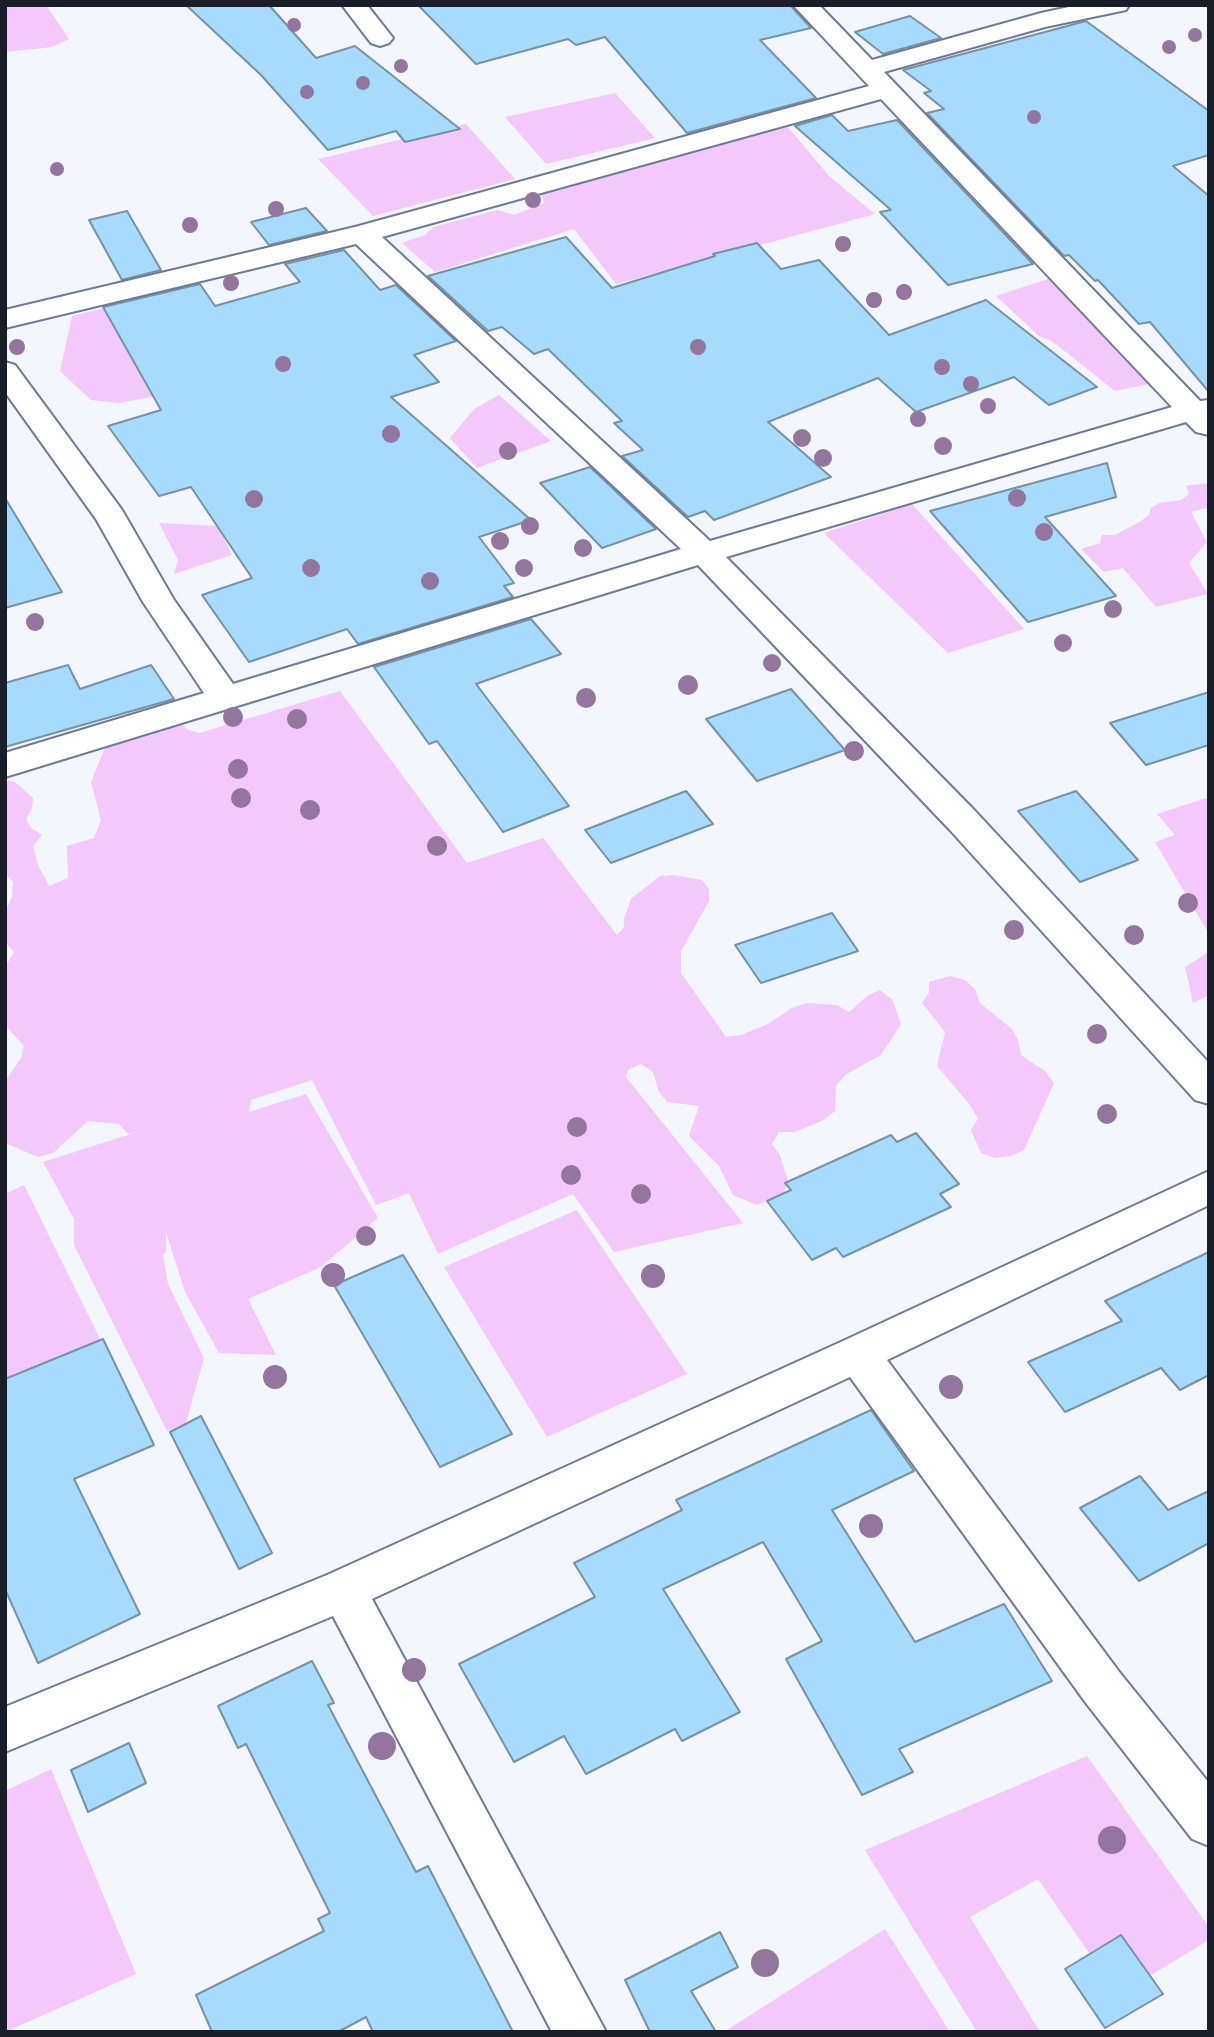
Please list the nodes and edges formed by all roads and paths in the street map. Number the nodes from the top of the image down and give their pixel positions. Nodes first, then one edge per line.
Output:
1 (354, 5) edge
2 (804, 5) edge
3 (1116, 5) edge
4 (380, 38) dead end
5 (867, 69) junction
6 (887, 89) junction
7 (362, 233) junction
8 (5, 319) edge
9 (5, 372) edge
10 (1203, 416) edge
11 (704, 553) junction
12 (223, 697) junction
13 (5, 765) edge
14 (1209, 1089) edge
15 (1209, 1187) edge
16 (858, 1354) junction
17 (343, 1590) junction
18 (5, 1730) edge
19 (1209, 1822) edge
20 (580, 2032) edge

1 - 4 street
2 - 5 street
3 - 5 street
5 - 6 street
6 - 7 street
6 - 10 street
7 - 8 street
7 - 11 street
9 - 12 street
10 - 11 street
11 - 12 street
11 - 14 street
12 - 13 street
15 - 16 street
16 - 17 street
16 - 19 street
17 - 18 street
17 - 20 street

